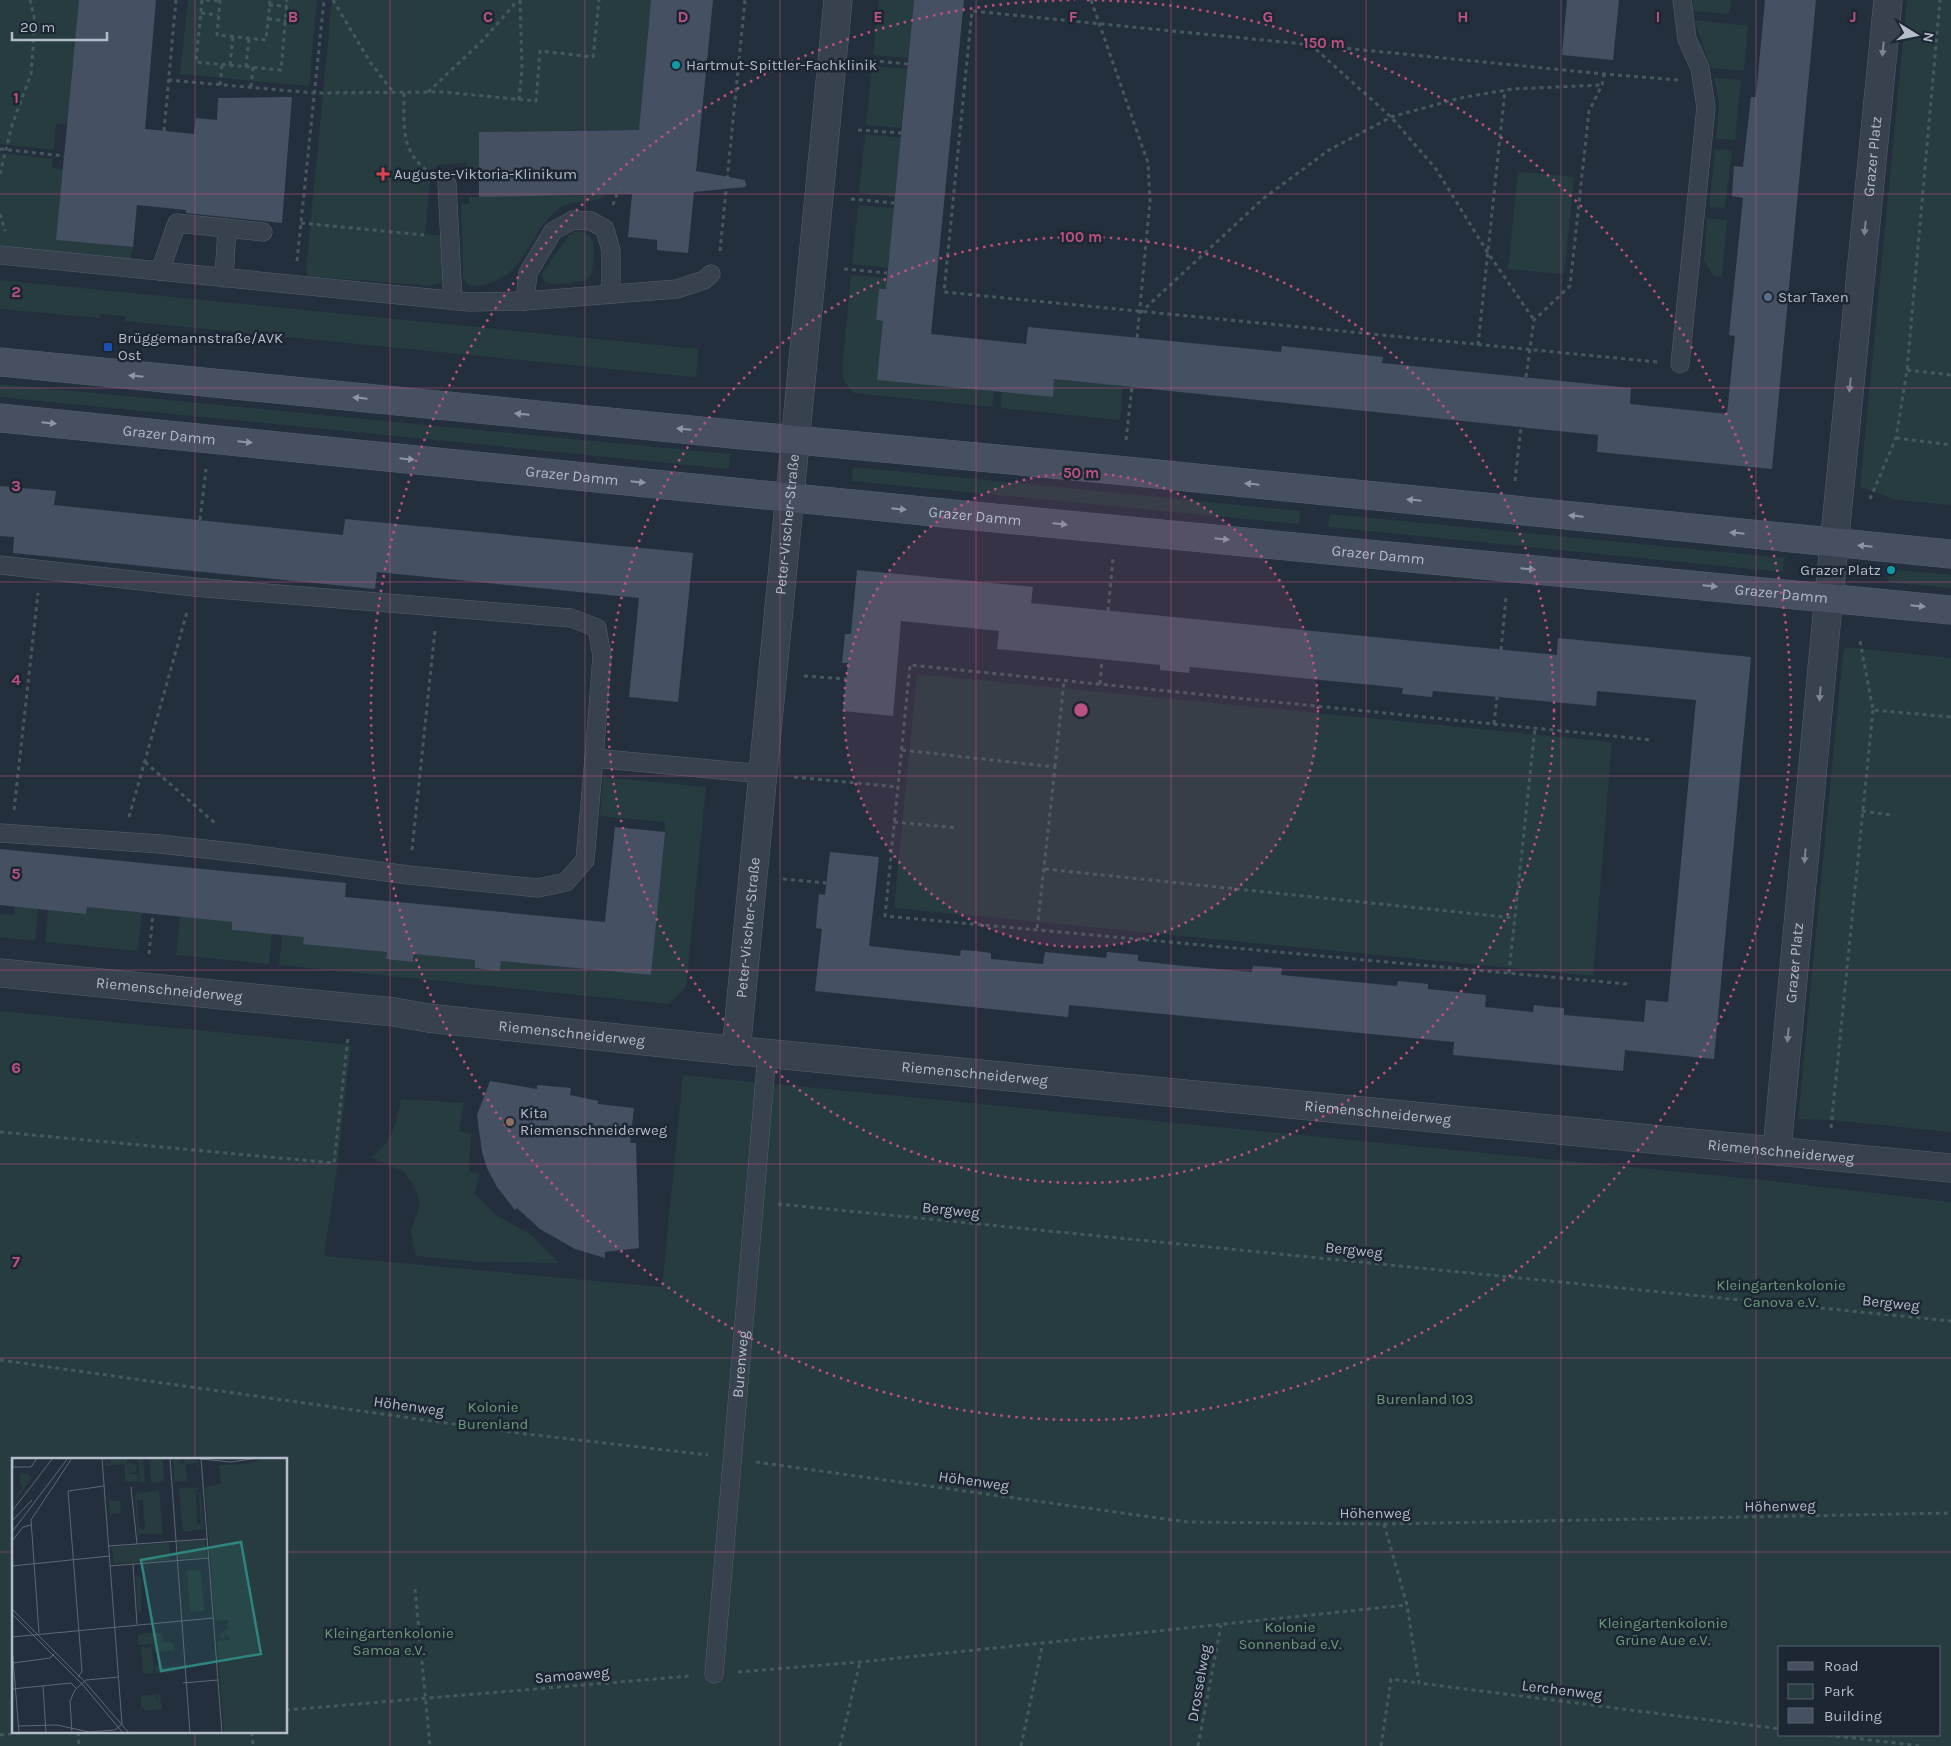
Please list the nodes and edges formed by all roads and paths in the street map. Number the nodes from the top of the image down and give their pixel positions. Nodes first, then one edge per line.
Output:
1 (30, 0) edge
2 (176, 0) edge
3 (202, 0) edge
4 (206, 0) edge
5 (270, 0) edge
6 (288, 0) edge
7 (324, 0) edge
8 (333, 0) edge
9 (516, 0) edge
10 (520, 0) edge
11 (599, 0) edge
12 (744, 0) edge
13 (838, 0) edge
14 (1091, 0) edge
15 (1682, 0) edge
16 (1888, 0) edge
17 (1940, 0) edge
18 (220, 1) edge
19 (269, 5) junction
20 (287, 6) junction
21 (200, 13) junction
22 (218, 15) junction
23 (268, 19) junction
24 (286, 21) junction
25 (1098, 23) junction
26 (233, 36) junction
27 (249, 38) junction
28 (1310, 44) junction
29 (864, 60) dead end
30 (222, 64) junction
31 (908, 64) dead end
32 (230, 65) junction
33 (246, 67) junction
34 (253, 67) junction
35 (1604, 74) junction
36 (1658, 78) dead end
37 (168, 80) junction
38 (220, 85) junction
39 (1602, 85) junction
40 (251, 87) junction
41 (1506, 90) junction
42 (427, 92) junction
43 (314, 93) junction
44 (394, 93) junction
45 (404, 93) junction
46 (518, 100) junction
47 (1391, 117) junction
48 (858, 130) dead end
49 (164, 131) dead end
50 (901, 133) dead end
51 (0, 149) edge
52 (5, 149) junction
53 (64, 156) dead end
54 (431, 173) dead end
55 (0, 174) edge
56 (726, 183) junction
57 (446, 184) dead end
58 (750, 185) dead end
59 (851, 199) dead end
60 (894, 203) dead end
61 (301, 223) junction
62 (449, 225) junction
63 (227, 228) junction
64 (263, 232) dead end
65 (1488, 253) junction
66 (0, 255) edge
67 (844, 269) dead end
68 (160, 271) junction
69 (887, 273) dead end
70 (711, 274) joint
71 (224, 278) junction
72 (295, 285) junction
73 (611, 294) junction
74 (453, 300) junction
75 (525, 301) junction
76 (1140, 313) junction
77 (1534, 320) junction
78 (1137, 338) dead end
79 (1478, 345) junction
80 (1528, 350) junction
81 (0, 362) edge
82 (1680, 364) joint
83 (1907, 370) junction
84 (1951, 375) edge
85 (1526, 377) dead end
86 (1132, 387) dead end
87 (0, 418) edge
88 (1521, 427) dead end
89 (1896, 438) junction
90 (796, 440) junction
91 (1126, 444) dead end
92 (1951, 444) edge
93 (206, 467) dead end
94 (1515, 482) dead end
95 (790, 497) junction
96 (1869, 503) dead end
97 (200, 520) dead end
98 (1834, 542) junction
99 (1951, 554) edge
100 (1114, 556) dead end
101 (0, 565) edge
102 (41, 570) junction
103 (194, 587) junction
104 (1507, 595) dead end
105 (1829, 597) junction
106 (438, 607) junction
107 (1951, 610) edge
108 (1108, 611) dead end
109 (1860, 641) dead end
110 (1501, 650) dead end
111 (1102, 660) dead end
112 (804, 676) dead end
113 (846, 679) dead end
114 (1064, 680) junction
115 (1100, 684) junction
116 (1497, 697) dead end
117 (1873, 710) junction
118 (1951, 717) edge
119 (1494, 724) junction
120 (1535, 728) junction
121 (1652, 740) dead end
122 (902, 750) junction
123 (594, 758) junction
124 (144, 762) junction
125 (1055, 767) junction
126 (763, 774) junction
127 (794, 777) dead end
128 (898, 787) junction
129 (1862, 811) junction
130 (1892, 815) dead end
131 (894, 822) junction
132 (958, 828) dead end
133 (6, 833) edge
134 (122, 842) junction
135 (250, 854) junction
136 (1045, 870) junction
137 (409, 875) junction
138 (783, 879) dead end
139 (826, 883) dead end
140 (153, 914) dead end
141 (1514, 918) junction
142 (1038, 930) junction
143 (149, 954) dead end
144 (0, 973) edge
145 (1508, 974) junction
146 (1627, 984) dead end
147 (352, 1008) junction
148 (736, 1051) junction
149 (767, 1054) junction
150 (1830, 1128) dead end
151 (0, 1132) edge
152 (1777, 1150) junction
153 (1951, 1168) edge
154 (755, 1202) junction
155 (1951, 1320) edge
156 (0, 1360) edge
157 (732, 1458) junction
158 (1951, 1514) edge
159 (1384, 1524) junction
160 (415, 1590) dead end
161 (1407, 1605) junction
162 (1221, 1625) junction
163 (1043, 1642) junction
164 (860, 1662) junction
165 (714, 1674) junction
166 (1419, 1683) junction
167 (425, 1699) junction
168 (288, 1710) edge
169 (1778, 1729) edge
170 (1836, 1736) edge
171 (430, 1746) edge
172 (840, 1746) edge
173 (1021, 1746) edge
174 (1198, 1746) edge
175 (1381, 1746) edge
176 (1920, 1746) edge

1 - 52 path
2 - 37 path
3 - 21 path
4 - 18 path
5 - 19 path
6 - 20 path
7 - 43 path
8 - 44 path
9 - 42 path
10 - 46 path
11 - 46 path
12 - 56 path
13 - 90 street, Peter-Vischer-Straße
14 - 25 path
15 - 82 lane
16 -> 98 street, Grazer Platz
17 - 83 path
18 - 22 path
19 - 20 path
19 - 23 path
20 - 24 path
21 - 22 path
21 - 30 path
22 - 26 path
23 - 24 path
23 - 27 path
24 - 34 path
25 - 28 path
25 - 76 path
25 - 76 path
26 - 27 path
26 - 32 path
27 - 33 path
28 - 35 path
28 - 47 path
29 - 31 path
30 - 32 path
30 - 38 path
32 - 33 path
33 - 34 path
34 - 40 path
35 - 36 path
35 - 39 path
37 - 38 path
37 - 49 path
38 - 40 path
39 - 41 path
39 - 77 path
40 - 43 path
41 - 47 path
41 - 65 path
42 - 45 path
42 - 46 path
43 - 44 path
43 - 61 path
44 - 45 path
45 - 54 path
47 - 65 path
47 - 76 path
48 - 50 path
51 - 52 path
52 - 53 path
52 - 55 path
56 - 58 path
56 - 70 path
57 - 62 lane
59 - 60 path
61 - 62 path
61 - 72 path
62 - 74 lane
63 - 64 lane
63 - 68 lane
63 - 71 lane
65 - 77 path
65 - 79 path
66 - 68 lane
67 - 69 path
68 - 71 lane
70 - 73 lane
71 - 72 lane
72 - 74 lane
73 - 75 lane
73 - 75 lane
74 - 75 lane
76 - 78 path
76 - 79 path
77 - 80 path
79 - 80 path
80 - 82 path
80 - 85 path
90 -> 81 main road
83 - 84 path
83 - 89 path
86 - 91 path
87 -> 95 main road, Grazer Damm
88 - 94 path
89 - 92 path
89 - 96 path
90 - 95 street, Peter-Vischer-Straße
98 -> 90 main road
93 - 97 path
95 -> 105 main road, Grazer Damm
95 - 126 street, Peter-Vischer-Straße
99 -> 98 main road
98 - 105 street, Grazer Platz
100 - 108 path
101 - 102 lane
102 - 103 lane
102 - 133 path
103 - 106 lane
103 - 124 path
104 - 110 path
105 -> 107 main road, Grazer Damm
105 -> 152 street, Grazer Platz
106 - 123 lane
106 - 137 path
109 - 117 path
111 - 115 path
112 - 113 path
114 - 115 path
114 - 122 path
114 - 125 path
115 - 119 path
116 - 119 path
117 - 118 path
117 - 129 path
119 - 120 path
120 - 121 path
120 - 141 path
122 - 125 path
122 - 128 path
123 - 126 lane
123 - 137 lane
124 - 134 path
124 - 135 path
125 - 136 path
126 - 148 street, Peter-Vischer-Straße
127 - 128 path
128 - 131 path
129 - 130 path
129 - 150 path
131 - 132 path
131 - 142 path
133 - 134 lane
134 - 135 lane
135 - 137 lane
136 - 141 path
136 - 142 path
138 - 139 path
140 - 143 path
141 - 145 path
142 - 145 path
144 - 147 street, Riemenschneiderweg
145 - 146 path
147 - 148 street, Riemenschneiderweg
147 - 151 path
148 - 149 street, Riemenschneiderweg
149 - 152 street, Riemenschneiderweg
149 - 154 lane, Burenweg
152 - 153 street, Riemenschneiderweg
154 - 155 path, Bergweg
154 - 157 lane, Burenweg
156 - 157 path, Höhenweg
157 - 159 path, Höhenweg
157 - 165 lane, Burenweg
158 - 159 path, Höhenweg
159 - 161 path
160 - 167 path
161 - 162 path
161 - 166 path
162 - 163 path
162 - 174 path, Drosselweg
163 - 164 path
163 - 173 path
164 - 165 path, Samoaweg
164 - 172 path
165 - 167 path, Samoaweg
166 - 169 path, Lerchenweg
166 - 175 path, Lerchenweg
167 - 168 path, Samoaweg
167 - 171 path
170 - 176 path

